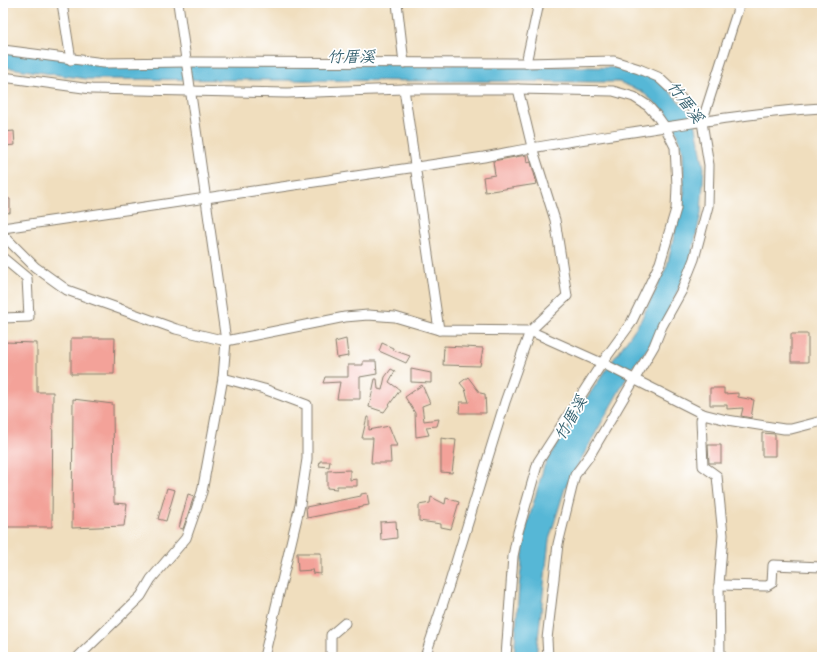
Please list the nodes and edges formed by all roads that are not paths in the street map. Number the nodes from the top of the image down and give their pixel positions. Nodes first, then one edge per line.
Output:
1 (62, 3) edge
2 (178, 3) edge
3 (396, 3) edge
4 (539, 3) edge
5 (740, 3) edge
6 (3, 50) edge
7 (70, 60) junction
8 (187, 62) junction
9 (404, 63) junction
10 (526, 63) junction
11 (3, 77) edge
12 (404, 89) junction
13 (518, 89) junction
14 (192, 92) junction
15 (822, 108) edge
16 (702, 122) junction
17 (665, 127) junction
18 (532, 147) junction
19 (415, 166) junction
20 (205, 198) junction
21 (3, 228) edge
22 (3, 235) edge
23 (3, 258) edge
24 (3, 318) edge
25 (439, 330) junction
26 (530, 331) junction
27 (226, 341) junction
28 (604, 364) junction
29 (223, 378) junction
30 (634, 380) junction
31 (703, 414) junction
32 (822, 421) edge
33 (822, 567) edge
34 (719, 585) junction
35 (345, 623) dead end
36 (78, 657) edge
37 (264, 657) edge
38 (331, 657) edge
39 (425, 657) edge
40 (506, 657) edge
41 (548, 657) edge
42 (720, 657) edge

1 - 7 street
2 - 8 street
3 - 9 street
4 - 10 street
5 - 16 street
6 - 7 street
7 - 8 street
8 - 9 street
8 - 14 street
9 - 10 street
10 - 16 street
11 - 14 street
12 - 13 street
12 - 14 street
12 - 19 street
13 - 17 street
13 - 18 street
14 - 20 street
15 - 16 street
16 - 17 street
16 - 30 street
17 - 18 street
17 - 28 street
18 - 19 street
18 - 26 street
19 - 20 street
19 - 25 street
20 - 21 street
20 - 27 street
22 - 27 street
23 - 24 street
25 - 26 street
25 - 27 street
26 - 28 street
26 - 39 street
27 - 29 street
28 - 30 street
28 - 40 street
29 - 36 street
29 - 37 street
30 - 31 street
30 - 41 street
31 - 32 street
31 - 34 street
33 - 34 street
34 - 42 street
35 - 38 street

